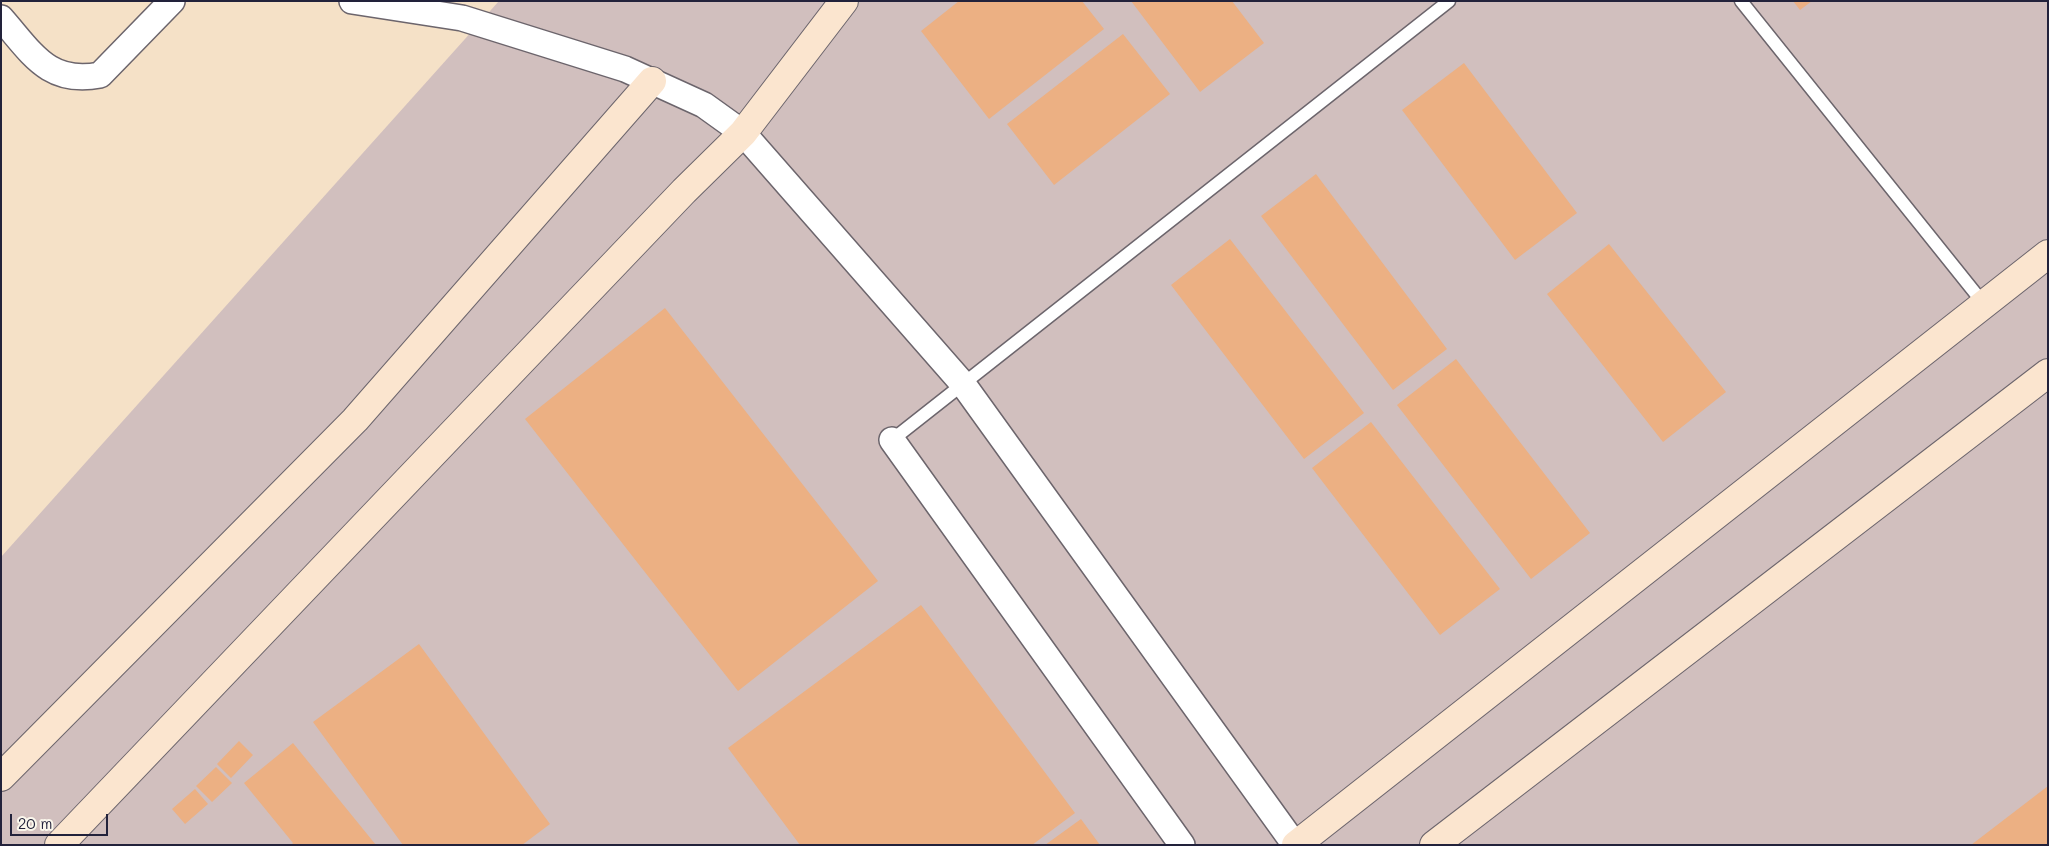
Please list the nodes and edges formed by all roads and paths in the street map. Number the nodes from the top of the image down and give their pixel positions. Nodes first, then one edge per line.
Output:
1 (172, 1) edge
2 (352, 1) edge
3 (844, 1) edge
4 (1449, 1) edge
5 (1740, 1) edge
6 (1, 18) edge
7 (652, 80) junction
8 (743, 133) junction
9 (2048, 254) edge
10 (1984, 304) junction
11 (2046, 377) edge
12 (963, 384) junction
13 (892, 440) joint
14 (1, 777) edge
15 (59, 845) edge
16 (1182, 845) edge
17 (1295, 845) edge
18 (1434, 845) edge

1 - 6 street
2 - 7 street
3 - 8 street
4 - 12 lane
5 - 10 lane
7 - 8 street
7 - 14 street
8 - 12 street
8 - 15 street
9 - 10 street
10 - 17 street
11 - 18 street
12 - 13 lane
12 - 17 street
13 - 16 street

